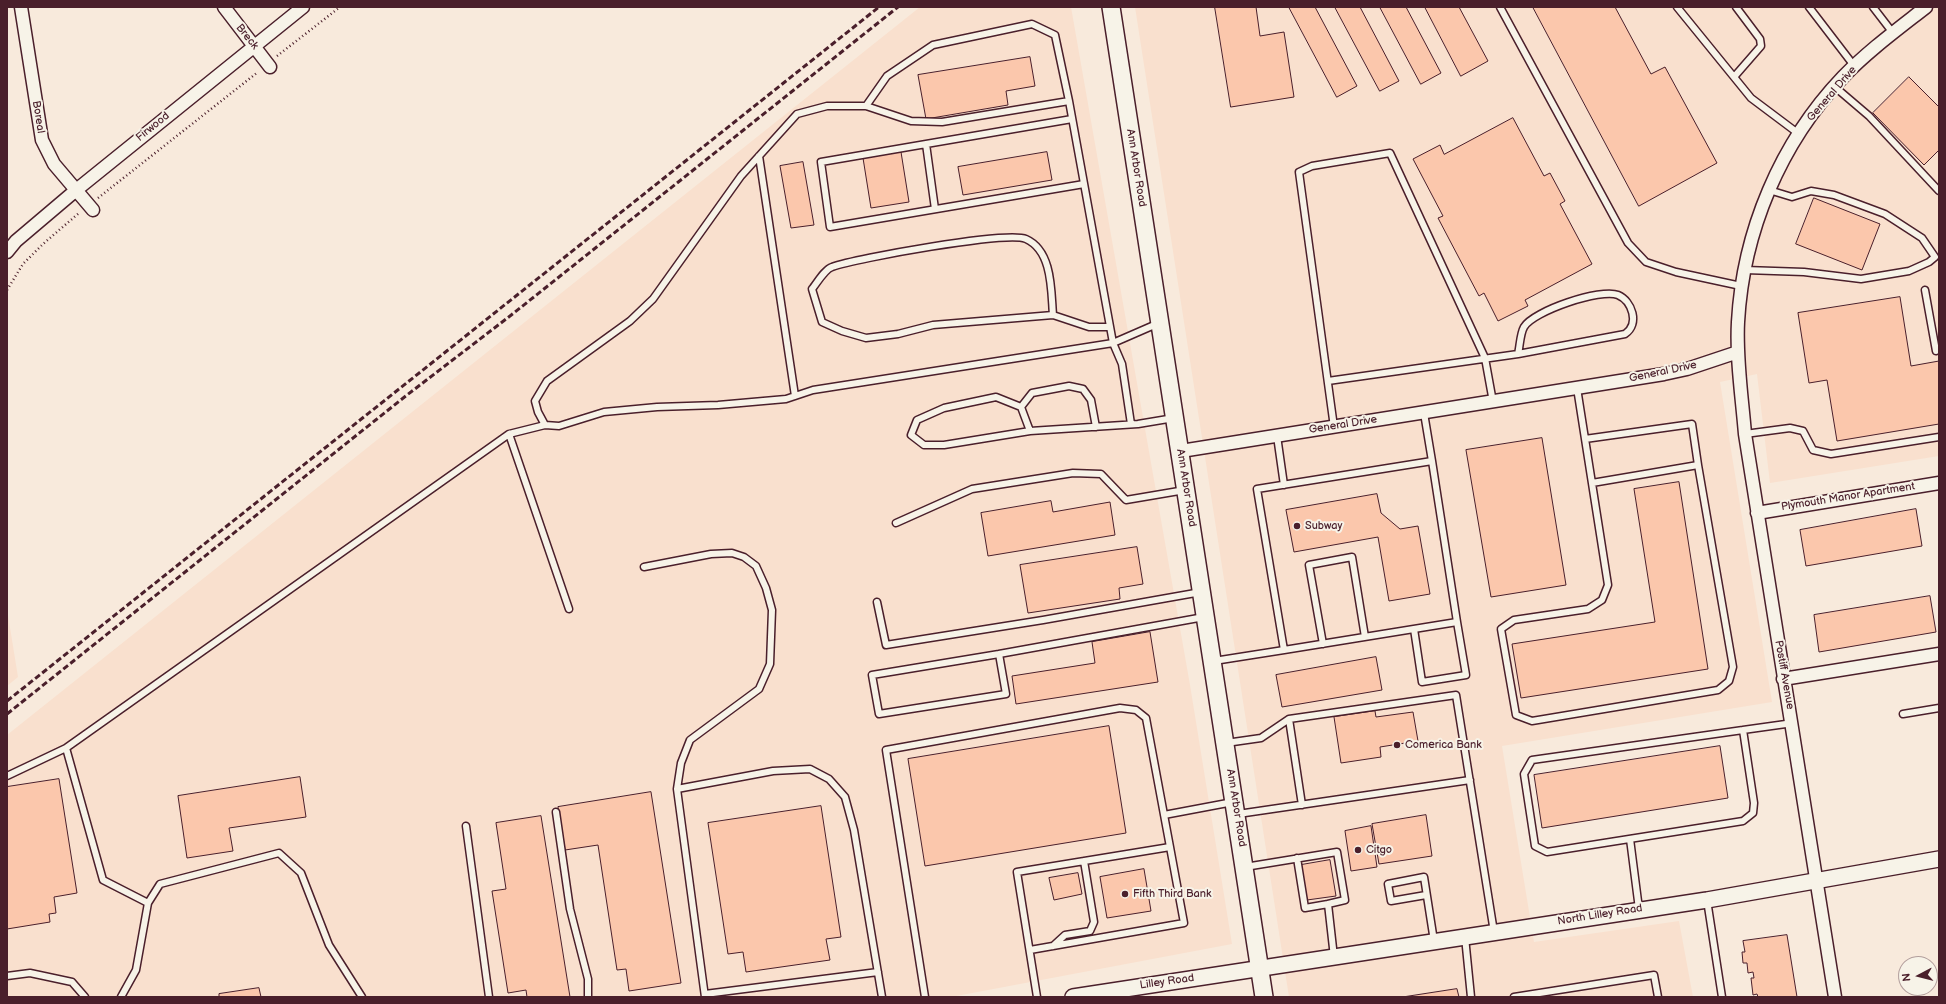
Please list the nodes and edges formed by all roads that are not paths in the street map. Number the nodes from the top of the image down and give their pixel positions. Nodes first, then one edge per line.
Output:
1 (20, 7) edge
2 (224, 7) edge
3 (303, 7) edge
4 (1111, 7) edge
5 (1500, 7) edge
6 (1677, 7) edge
7 (1736, 7) edge
8 (1809, 7) edge
9 (1873, 7) edge
10 (1926, 7) edge
11 (1893, 33) junction
12 (254, 46) junction
13 (269, 66) road end
14 (1855, 66) junction
15 (1734, 77) junction
16 (1835, 87) junction
17 (1069, 101) junction
18 (866, 106) junction
19 (1072, 119) junction
20 (1799, 134) junction
21 (926, 144) junction
22 (759, 156) junction
23 (1084, 184) junction
24 (1769, 190) junction
25 (75, 191) junction
26 (1939, 191) edge
27 (90, 208) road end
28 (935, 209) junction
29 (7, 252) edge
30 (1745, 270) junction
31 (1742, 286) junction
32 (1926, 290) dead end
33 (1053, 315) junction
34 (1160, 322) junction
35 (1110, 327) junction
36 (1113, 343) junction
37 (1939, 350) edge
38 (1738, 352) junction
39 (1518, 354) junction
40 (1485, 358) junction
41 (1328, 381) junction
42 (1577, 388) junction
43 (795, 396) junction
44 (1493, 402) junction
45 (1021, 406) junction
46 (1424, 413) junction
47 (1175, 418) junction
48 (1131, 424) junction
49 (545, 425) junction
50 (1096, 427) junction
51 (1334, 427) junction
52 (1030, 431) junction
53 (509, 434) junction
54 (1745, 434) junction
55 (1276, 436) junction
56 (1939, 437) edge
57 (1585, 439) junction
58 (1181, 452) junction
59 (1432, 461) junction
60 (1698, 466) junction
61 (1939, 482) edge
62 (1592, 483) junction
63 (1284, 485) junction
64 (1186, 489) junction
65 (1758, 513) junction
66 (896, 524) dead end
67 (644, 567) dead end
68 (1202, 592) junction
69 (877, 602) dead end
70 (569, 609) dead end
71 (1206, 617) junction
72 (1457, 622) junction
73 (1414, 629) junction
74 (1365, 637) junction
75 (1323, 644) junction
76 (1284, 650) junction
77 (999, 654) junction
78 (1939, 654) edge
79 (1214, 661) junction
80 (1784, 679) junction
81 (1939, 708) edge
82 (1903, 714) dead end
83 (1289, 719) junction
84 (1793, 723) junction
85 (1743, 730) junction
86 (1226, 743) junction
87 (66, 748) junction
88 (7, 776) edge
89 (1470, 780) junction
90 (677, 789) junction
91 (1302, 804) junction
92 (1236, 808) junction
93 (556, 812) dead end
94 (1164, 815) junction
95 (466, 826) dead end
96 (1630, 839) junction
97 (1170, 847) junction
98 (1297, 858) junction
99 (1939, 859) edge
100 (1084, 861) junction
101 (1245, 867) junction
102 (1817, 880) junction
103 (1426, 895) junction
104 (1707, 900) junction
105 (148, 903) junction
106 (1328, 904) junction
107 (1639, 909) junction
108 (1494, 932) junction
109 (1465, 936) junction
110 (1434, 941) junction
111 (1053, 946) junction
112 (1030, 950) junction
113 (1334, 957) junction
114 (1260, 969) junction
115 (878, 972) junction
116 (7, 976) edge
117 (705, 996) edge
118 (85, 997) edge
119 (121, 997) edge
120 (362, 997) edge
121 (488, 997) edge
122 (588, 997) edge
123 (882, 997) edge
124 (925, 997) edge
125 (1037, 997) edge
126 (1073, 997) edge
127 (1264, 997) edge
128 (1471, 997) edge
129 (1514, 997) edge
130 (1658, 997) edge
131 (1722, 997) edge
132 (1835, 997) edge

1 - 25 street, Boreal
2 - 12 street, Breck
3 - 12 street, Firwood
4 - 34 main road, Ann Arbor Road
5 - 31 lane
6 - 15 lane
7 - 15 lane
8 - 14 lane
9 - 11 lane
10 - 11 street, General Drive
11 - 14 street, General Drive
12 - 13 street, Breck
12 - 25 street, Firwood
14 - 16 street, General Drive
15 - 20 lane
16 - 20 street, General Drive
16 - 26 lane
17 - 18 lane
17 - 18 lane
17 - 19 lane
18 - 22 lane
19 - 21 lane
19 - 23 lane
20 - 24 street, General Drive
21 - 28 lane
21 - 28 lane
22 - 43 lane
22 - 49 lane
23 - 28 lane
23 - 35 lane
24 - 30 street, General Drive
24 - 30 lane
25 - 27 street, Boreal
25 - 29 street, Firwood
30 - 31 street, General Drive
31 - 38 street, General Drive
32 - 37 lane
33 - 33 lane
33 - 35 lane
34 - 36 lane
34 - 47 main road, Ann Arbor Road
35 - 36 lane
36 - 43 lane
36 - 48 lane
38 - 42 street, General Drive
38 - 54 street, Postiff Avenue
39 - 39 lane
39 - 40 lane
40 - 41 lane
40 - 41 lane
40 - 44 lane
41 - 51 lane
42 - 44 street, General Drive
42 - 57 lane
43 - 49 lane
44 - 46 street, General Drive
45 - 50 lane
45 - 52 lane
45 - 52 lane
46 - 51 street, General Drive
46 - 59 lane
47 - 48 lane
47 - 58 main road, Ann Arbor Road
48 - 50 lane
49 - 53 lane
50 - 52 lane
51 - 55 street, General Drive
53 - 70 lane
53 - 87 lane
54 - 56 lane
54 - 65 street, Postiff Avenue
55 - 58 street, General Drive
55 - 63 lane
57 - 60 lane
57 - 62 lane
58 - 64 main road, Ann Arbor Road
59 - 63 lane
59 - 72 lane
60 - 62 lane
60 - 62 lane
61 - 65 street, Plymouth Manor Apartment
63 - 76 lane
64 - 66 lane
64 - 68 main road, Ann Arbor Road
65 - 80 street, Postiff Avenue
67 - 90 lane
68 - 69 lane
68 - 71 main road, Ann Arbor Road
71 - 77 lane
71 - 79 main road, Ann Arbor Road
72 - 73 lane
72 - 73 lane
73 - 74 lane
74 - 75 lane
74 - 75 lane
75 - 76 lane
76 - 79 lane
77 - 77 lane
78 - 80 street
79 - 86 main road, Ann Arbor Road
80 - 84 street, Postiff Avenue
81 - 82 lane
83 - 86 lane
83 - 89 lane
83 - 91 lane
84 - 85 lane
84 - 102 street, Postiff Avenue
85 - 96 lane
85 - 96 lane
86 - 92 main road, Ann Arbor Road
87 - 88 lane
87 - 105 lane
89 - 91 lane
89 - 108 lane
90 - 115 lane
90 - 117 lane
91 - 92 lane
92 - 94 lane
92 - 101 main road, Ann Arbor Road
93 - 122 lane
94 - 97 lane
94 - 124 lane
95 - 121 lane
96 - 107 lane
97 - 100 lane
97 - 111 lane
98 - 101 lane
98 - 106 lane
98 - 106 lane
99 - 102 street, North Lilley Road
100 - 111 lane
100 - 112 lane
101 - 114 main road, Ann Arbor Road
102 - 104 street, North Lilley Road
102 - 132 street, Postiff Avenue
103 - 103 lane
103 - 110 lane
104 - 107 street, North Lilley Road
104 - 131 lane
105 - 119 lane
105 - 120 lane
106 - 113 lane
107 - 108 street, North Lilley Road
108 - 109 street, North Lilley Road
109 - 110 street, North Lilley Road
109 - 128 lane
110 - 113 street, North Lilley Road
111 - 112 lane
112 - 125 lane
113 - 114 street, North Lilley Road
114 - 126 street, Lilley Road
114 - 127 main road, Ann Arbor Road
115 - 117 lane
115 - 123 lane
116 - 118 lane
129 - 130 lane

